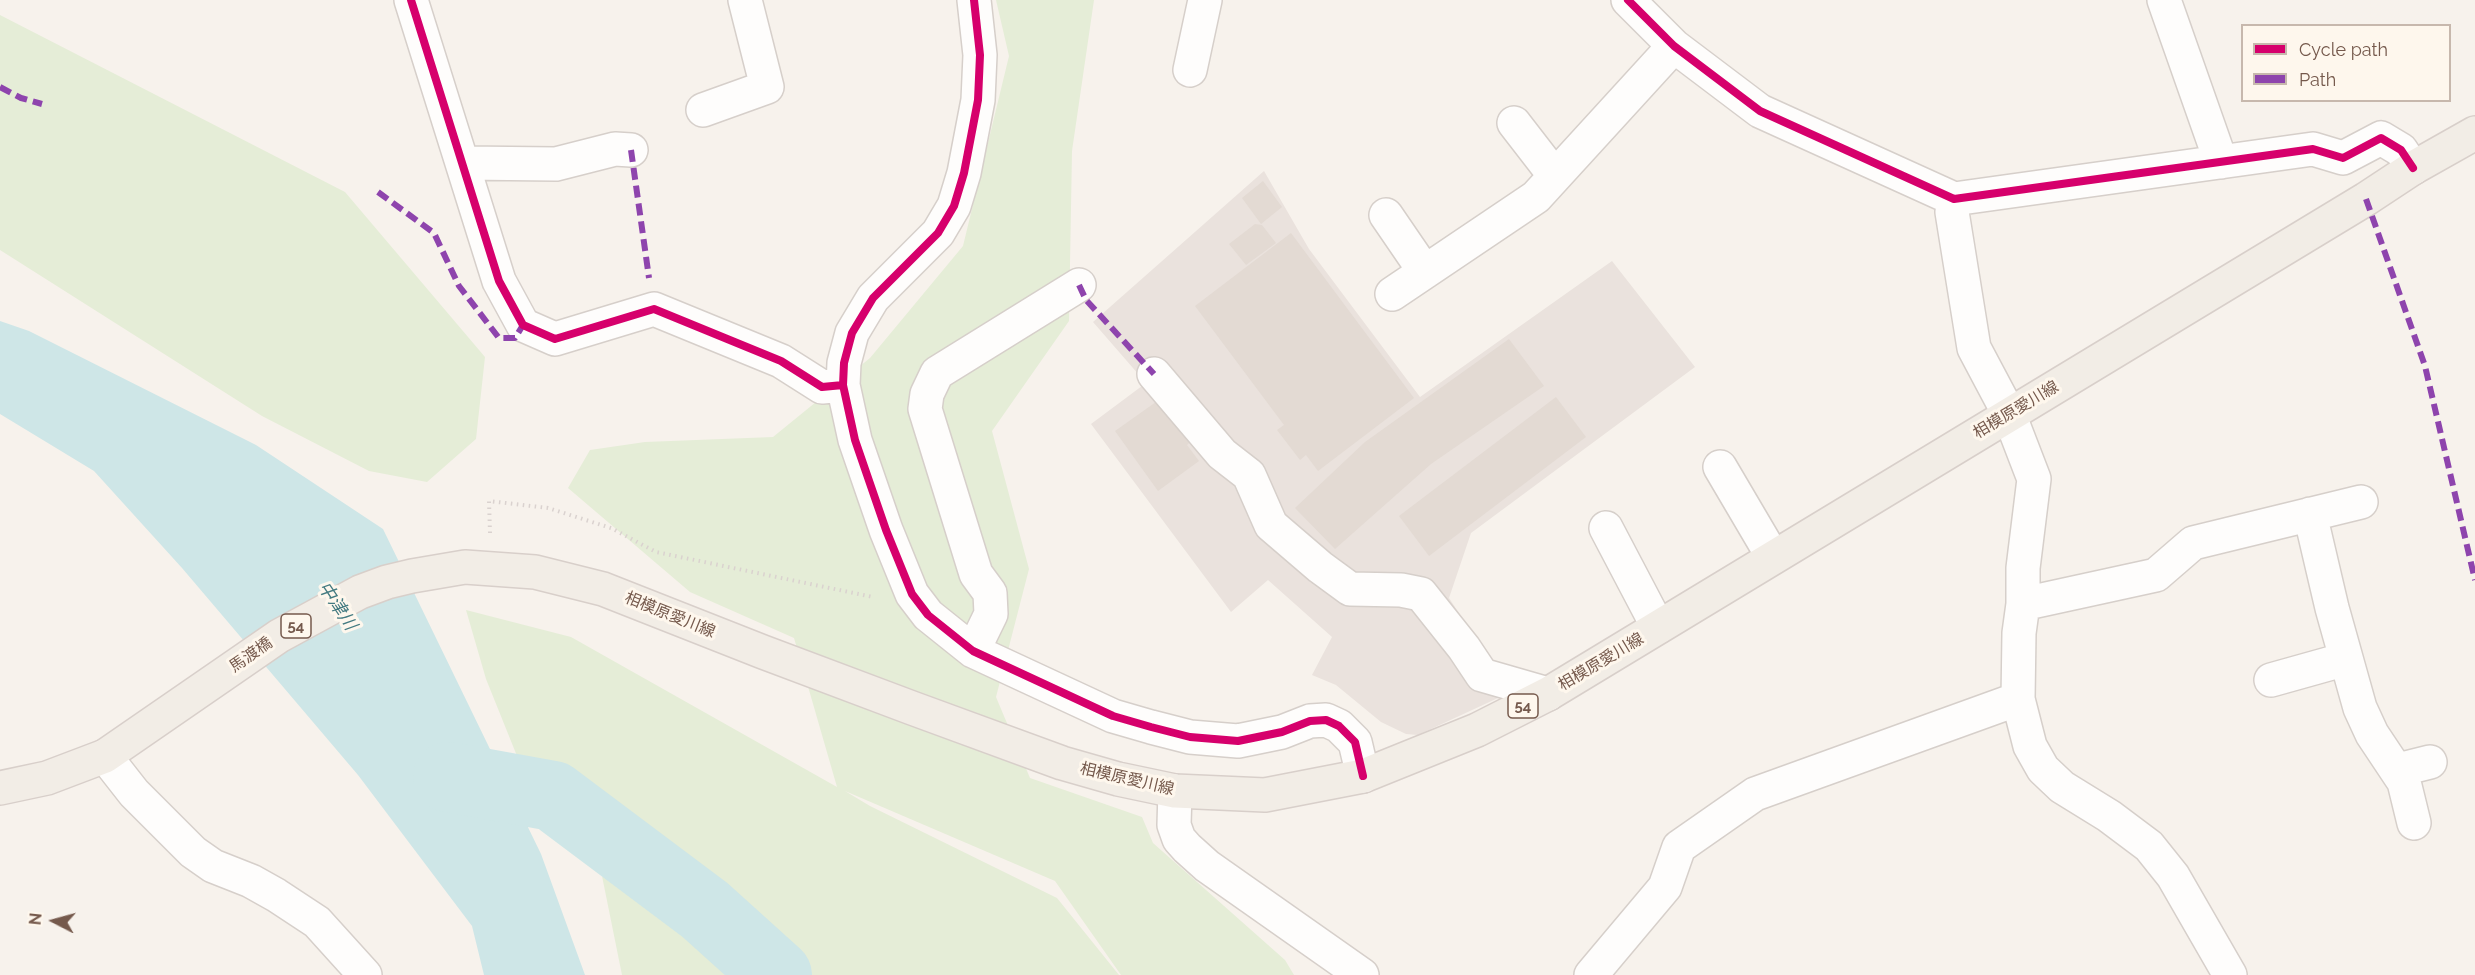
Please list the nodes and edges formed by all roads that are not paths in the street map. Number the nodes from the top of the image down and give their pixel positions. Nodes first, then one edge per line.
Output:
1 (411, 0) edge
2 (746, 0) edge
3 (974, 0) edge
4 (1205, 0) edge
5 (1628, 0) edge
6 (2164, 0) edge
7 (1674, 46) junction
8 (1190, 70) dead end
9 (703, 110) dead end
10 (1514, 123) dead end
11 (2475, 133) edge
12 (631, 150) dead end
13 (2222, 162) junction
14 (463, 163) junction
15 (2414, 168) junction
16 (1555, 176) junction
17 (1954, 199) junction
18 (1386, 215) dead end
19 (1425, 272) junction
20 (1079, 285) dead end
21 (1392, 294) dead end
22 (1154, 374) dead end
23 (843, 385) junction
24 (2009, 414) junction
25 (1720, 467) dead end
26 (2361, 502) dead end
27 (2310, 514) junction
28 (1606, 528) dead end
29 (1773, 557) junction
30 (478, 567) joint
31 (2023, 604) junction
32 (1658, 627) junction
33 (973, 651) junction
34 (2346, 659) junction
35 (2271, 680) dead end
36 (1548, 694) junction
37 (2018, 699) junction
38 (105, 756) junction
39 (2430, 762) dead end
40 (2398, 770) junction
41 (1363, 776) junction
42 (0, 788) edge
43 (1175, 791) junction
44 (2414, 823) dead end
45 (365, 975) edge
46 (1362, 975) edge
47 (1591, 975) edge
48 (2230, 975) edge

1 - 14 street
2 - 9 street
3 - 23 street
4 - 8 street
5 - 7 street
6 - 13 street
7 - 16 street
7 - 17 street
10 - 16 street
11 - 15 main road, 相模原愛川線 / 54
12 - 14 street
13 - 15 street
13 - 17 street
14 - 23 street
15 - 24 main road, 相模原愛川線 / 54
16 - 19 street
17 - 24 street
18 - 19 street
19 - 21 street
20 - 33 street
22 - 36 street
23 - 33 street
24 - 29 main road, 相模原愛川線 / 54
24 - 31 street
25 - 29 street
26 - 27 street
27 - 31 street
27 - 34 street
28 - 32 street
29 - 32 main road, 相模原愛川線 / 54
30 - 38 main road, 馬渡橋 / 54
30 - 43 main road, 相模原愛川線 / 54
31 - 37 street
32 - 36 main road, 相模原愛川線 / 54
33 - 41 street
34 - 35 street
34 - 40 street
36 - 41 main road, 相模原愛川線 / 54
37 - 47 street
37 - 48 street
38 - 42 main road, 54
38 - 45 street
39 - 40 street
40 - 44 street
41 - 43 main road, 相模原愛川線 / 54
43 - 46 street

